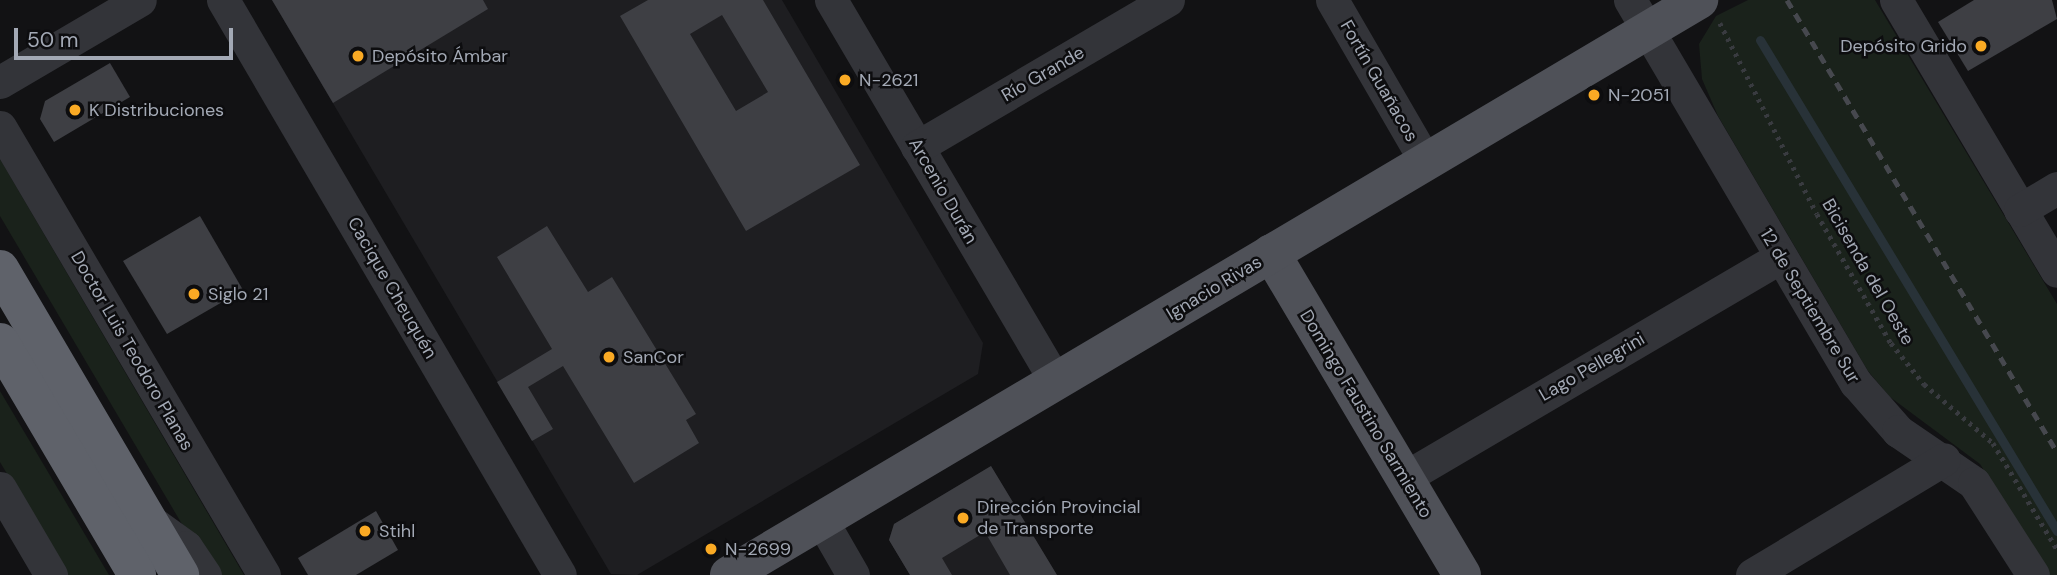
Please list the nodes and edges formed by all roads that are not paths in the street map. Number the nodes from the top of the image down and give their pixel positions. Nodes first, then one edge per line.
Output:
1 (139, 0) edge
2 (223, 0) edge
3 (831, 0) edge
4 (1168, 0) edge
5 (1332, 0) edge
6 (1896, 0) edge
7 (1707, 8) edge
8 (1639, 15) edge
9 (0, 82) edge
10 (0, 127) edge
11 (917, 147) junction
12 (1426, 162) junction
13 (2057, 188) edge
14 (2020, 209) junction
15 (1271, 253) junction
16 (1780, 257) junction
17 (0, 269) edge
18 (2057, 271) edge
19 (0, 342) edge
20 (1055, 382) junction
21 (1944, 459) junction
22 (1404, 478) junction
23 (0, 488) edge
24 (148, 519) junction
25 (822, 521) junction
26 (1759, 573) edge
27 (51, 575) edge
28 (137, 575) edge
29 (180, 575) edge
30 (205, 575) edge
31 (264, 575) edge
32 (561, 575) edge
33 (729, 575) edge
34 (853, 575) edge
35 (1462, 575) edge
36 (2033, 575) edge

1 - 9 street
2 - 32 street, Cacique Cheuquén
3 - 11 street, Arcenio Durán
4 - 11 street, Río Grande
5 - 12 street, Fortín Guañacos
6 - 14 street
7 - 8 main road, Ignacio Rivas
8 - 12 main road, Ignacio Rivas
8 - 16 street, 12 de Septiembre Sur
10 - 31 street, Doctor Luis Teodoro Planas
11 - 20 street, Arcenio Durán
12 - 15 main road, Ignacio Rivas
13 - 14 street
14 - 18 street
15 - 20 main road, Ignacio Rivas
15 - 22 main road, Domingo Faustino Sarmiento
16 - 21 street, 12 de Septiembre Sur
16 - 22 street, Lago Pellegrini
17 - 24 highway
19 - 28 highway
20 - 25 main road, Ignacio Rivas
21 - 26 street
21 - 36 street, 12 de Septiembre Sur
22 - 35 main road, Domingo Faustino Sarmiento
23 - 27 street
24 - 29 highway
24 - 30 street
25 - 33 main road, Ignacio Rivas
25 - 34 street

